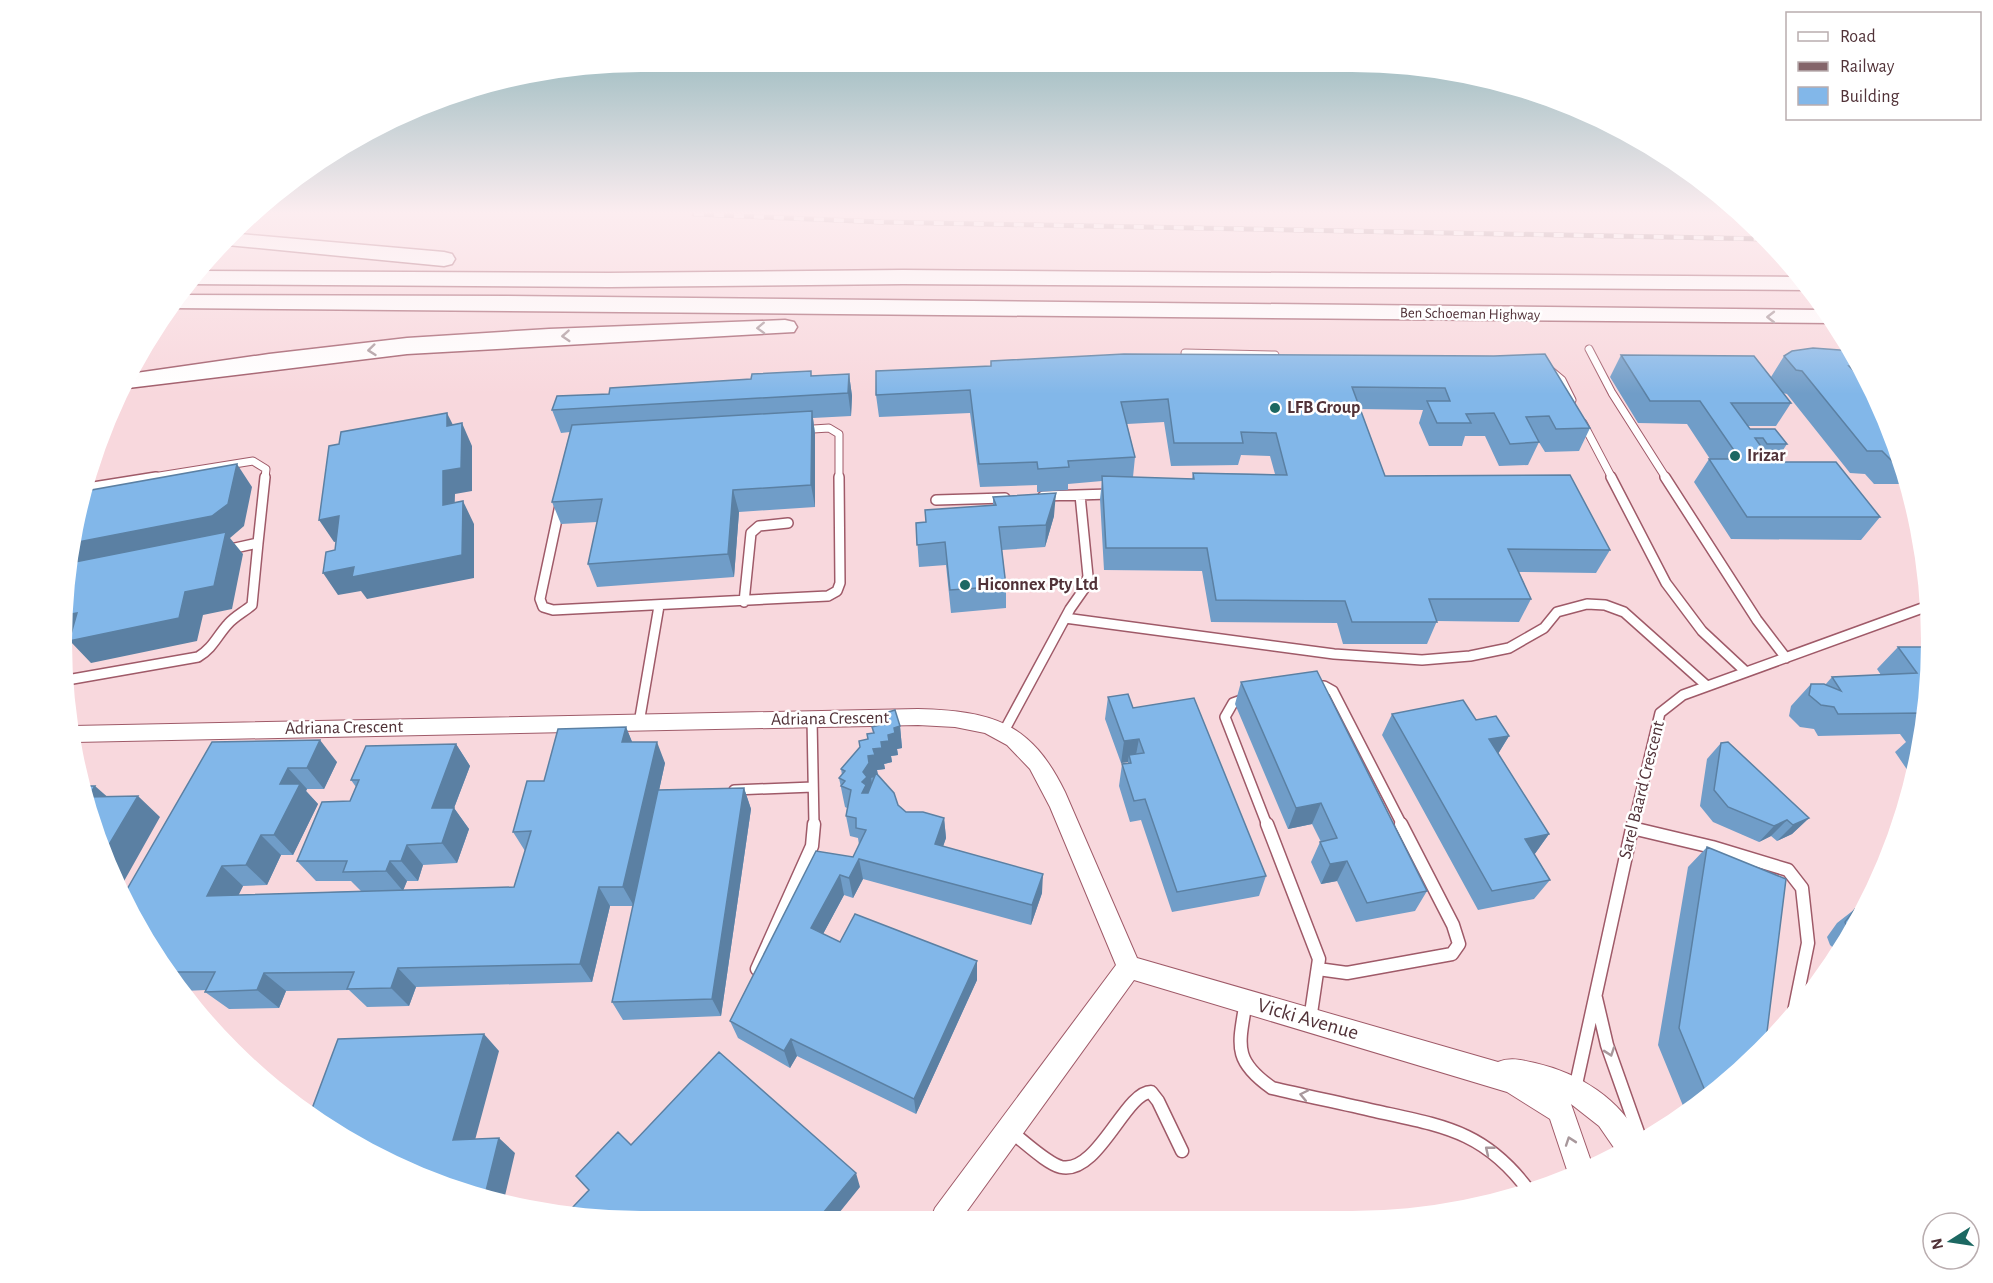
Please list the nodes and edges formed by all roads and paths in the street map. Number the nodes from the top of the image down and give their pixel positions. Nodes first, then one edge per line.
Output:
1 (507, 274) edge
2 (812, 274) edge
3 (903, 277) junction
4 (203, 278) edge
5 (609, 280) junction
6 (1794, 284) edge
7 (185, 302) edge
8 (1621, 316) junction
9 (1819, 317) edge
10 (1589, 349) dead end
11 (1185, 353) edge
12 (1280, 355) edge
13 (260, 363) junction
14 (1539, 365) edge
15 (136, 380) edge
16 (131, 391) edge
17 (1575, 406) edge
18 (1579, 415) edge
19 (93, 487) edge
20 (1114, 494) edge
21 (1080, 495) junction
22 (1020, 497) edge
23 (1032, 497) edge
24 (936, 500) dead end
25 (788, 523) dead end
26 (258, 543) junction
27 (212, 553) edge
28 (744, 602) junction
29 (659, 606) junction
30 (1920, 609) edge
31 (1065, 618) junction
32 (1786, 658) junction
33 (1746, 672) junction
34 (73, 679) edge
35 (1707, 686) junction
36 (1305, 688) edge
37 (1259, 696) edge
38 (812, 719) junction
39 (639, 723) junction
40 (1003, 733) junction
41 (80, 734) edge
42 (813, 787) junction
43 (724, 790) edge
44 (1632, 828) junction
45 (1129, 967) junction
46 (1318, 969) junction
47 (750, 984) edge
48 (1596, 995) junction
49 (1797, 995) edge
50 (1246, 1001) junction
51 (1310, 1020) junction
52 (1567, 1099) junction
53 (1009, 1130) junction
54 (1638, 1134) edge
55 (1625, 1141) edge
56 (1182, 1151) dead end
57 (1579, 1163) edge
58 (1524, 1184) edge
59 (950, 1211) edge

1 - 5 highway
2 - 3 highway
3 - 5 highway, Ben Schoeman Highway
3 - 6 highway, Ben Schoeman Highway
4 - 5 highway, Ben Schoeman Highway
7 - 8 highway, Ben Schoeman Highway
9 -> 8 highway, Ben Schoeman Highway
8 -> 13 highway
10 - 32 lane
11 - 12 lane
13 - 15 highway
13 - 16 highway
14 - 17 lane
18 - 33 lane
19 - 26 lane
20 - 21 lane
21 - 23 lane
21 - 31 lane
22 - 24 lane
25 - 28 lane
26 - 27 lane
26 - 34 lane
28 - 29 lane
28 - 29 lane
29 - 39 lane
30 - 32 lane, Sarel Baard Crescent
31 - 35 lane
31 - 40 lane
32 - 33 lane, Sarel Baard Crescent
33 - 35 lane, Sarel Baard Crescent
35 - 44 lane, Sarel Baard Crescent
36 - 46 lane
37 - 46 lane
38 - 39 street, Adriana Crescent
38 - 40 street, Adriana Crescent
38 - 42 lane
39 - 41 street, Adriana Crescent
40 - 45 street, Adriana Crescent
42 - 43 lane
42 - 47 lane
44 - 48 lane, Sarel Baard Crescent
44 - 49 lane
45 - 50 street, Vicki Avenue
45 - 53 street
46 - 51 lane
48 - 52 lane, Sarel Baard Crescent
48 -> 54 lane
50 - 51 street, Vicki Avenue
58 -> 50 lane
51 - 52 street, Vicki Avenue
52 - 55 street, Vicki Avenue
57 -> 52 street
53 - 56 lane
53 - 59 street

